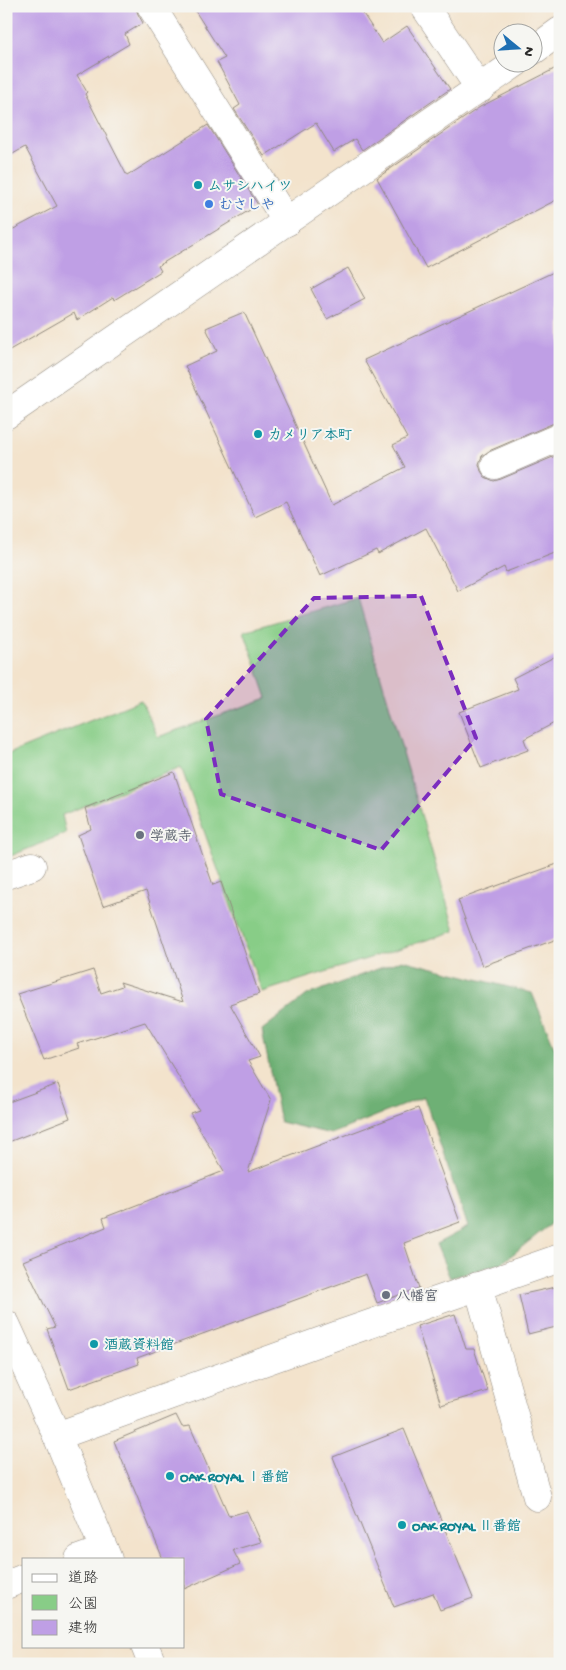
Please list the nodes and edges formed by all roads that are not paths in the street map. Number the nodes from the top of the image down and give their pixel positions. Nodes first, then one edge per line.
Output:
1 (150, 6) edge
2 (424, 6) edge
3 (560, 32) edge
4 (544, 43) edge
5 (503, 72) edge
6 (480, 89) junction
7 (287, 222) junction
8 (6, 415) edge
9 (560, 437) edge
10 (495, 465) dead end
11 (32, 866) dead end
12 (6, 875) edge
13 (560, 1258) edge
14 (478, 1286) junction
15 (6, 1324) edge
16 (57, 1436) junction
17 (537, 1497) dead end
18 (106, 1554) edge
19 (84, 1558) edge
20 (22, 1579) edge
21 (6, 1584) edge
22 (146, 1648) edge
23 (152, 1664) edge

1 - 7 street
2 - 6 street
3 - 4 street
5 - 6 street
6 - 7 street
7 - 8 street
9 - 10 street
11 - 12 street
13 - 14 street
14 - 16 street
14 - 17 street
15 - 16 street
16 - 18 street
18 - 19 street
20 - 21 street
22 - 23 street

